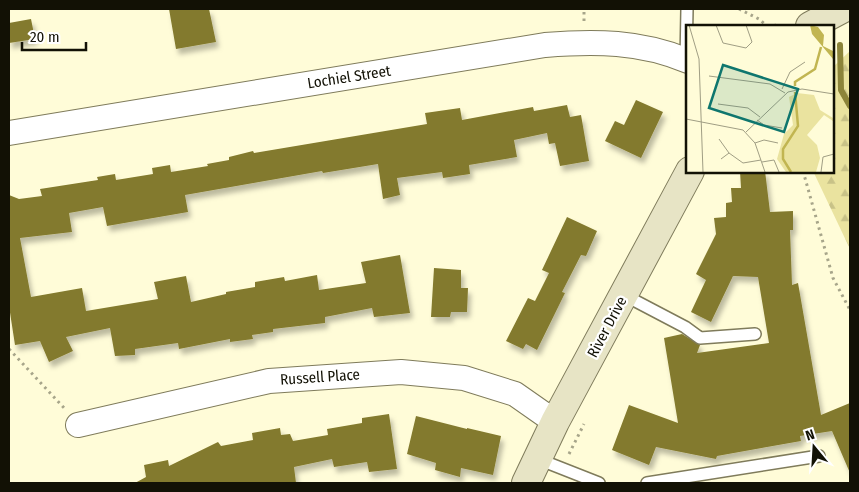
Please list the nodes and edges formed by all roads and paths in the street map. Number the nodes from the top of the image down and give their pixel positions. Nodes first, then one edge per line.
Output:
1 (687, 9) edge
2 (740, 9) edge
3 (842, 9) edge
4 (779, 22) dead end
5 (687, 25) edge
6 (766, 25) edge
7 (775, 25) edge
8 (812, 25) edge
9 (686, 61) edge
10 (9, 133) edge
11 (689, 172) edge
12 (803, 172) edge
13 (624, 295) junction
14 (850, 310) edge
15 (755, 334) dead end
16 (9, 349) edge
17 (556, 422) junction
18 (78, 425) joint
19 (820, 456) dead end
20 (538, 458) junction
21 (526, 483) edge
22 (599, 483) edge
23 (647, 483) edge

1 - 5 lane
2 - 6 path
3 - 8 street
4 - 7 path
9 - 10 street, Lochiel Street
11 - 13 street, River Drive
12 - 14 path
13 - 15 lane
13 - 17 street, River Drive
16 - 18 path
17 - 18 street, Russell Place
17 - 20 street, River Drive
19 - 23 lane
20 - 21 street, River Drive
20 - 22 lane

